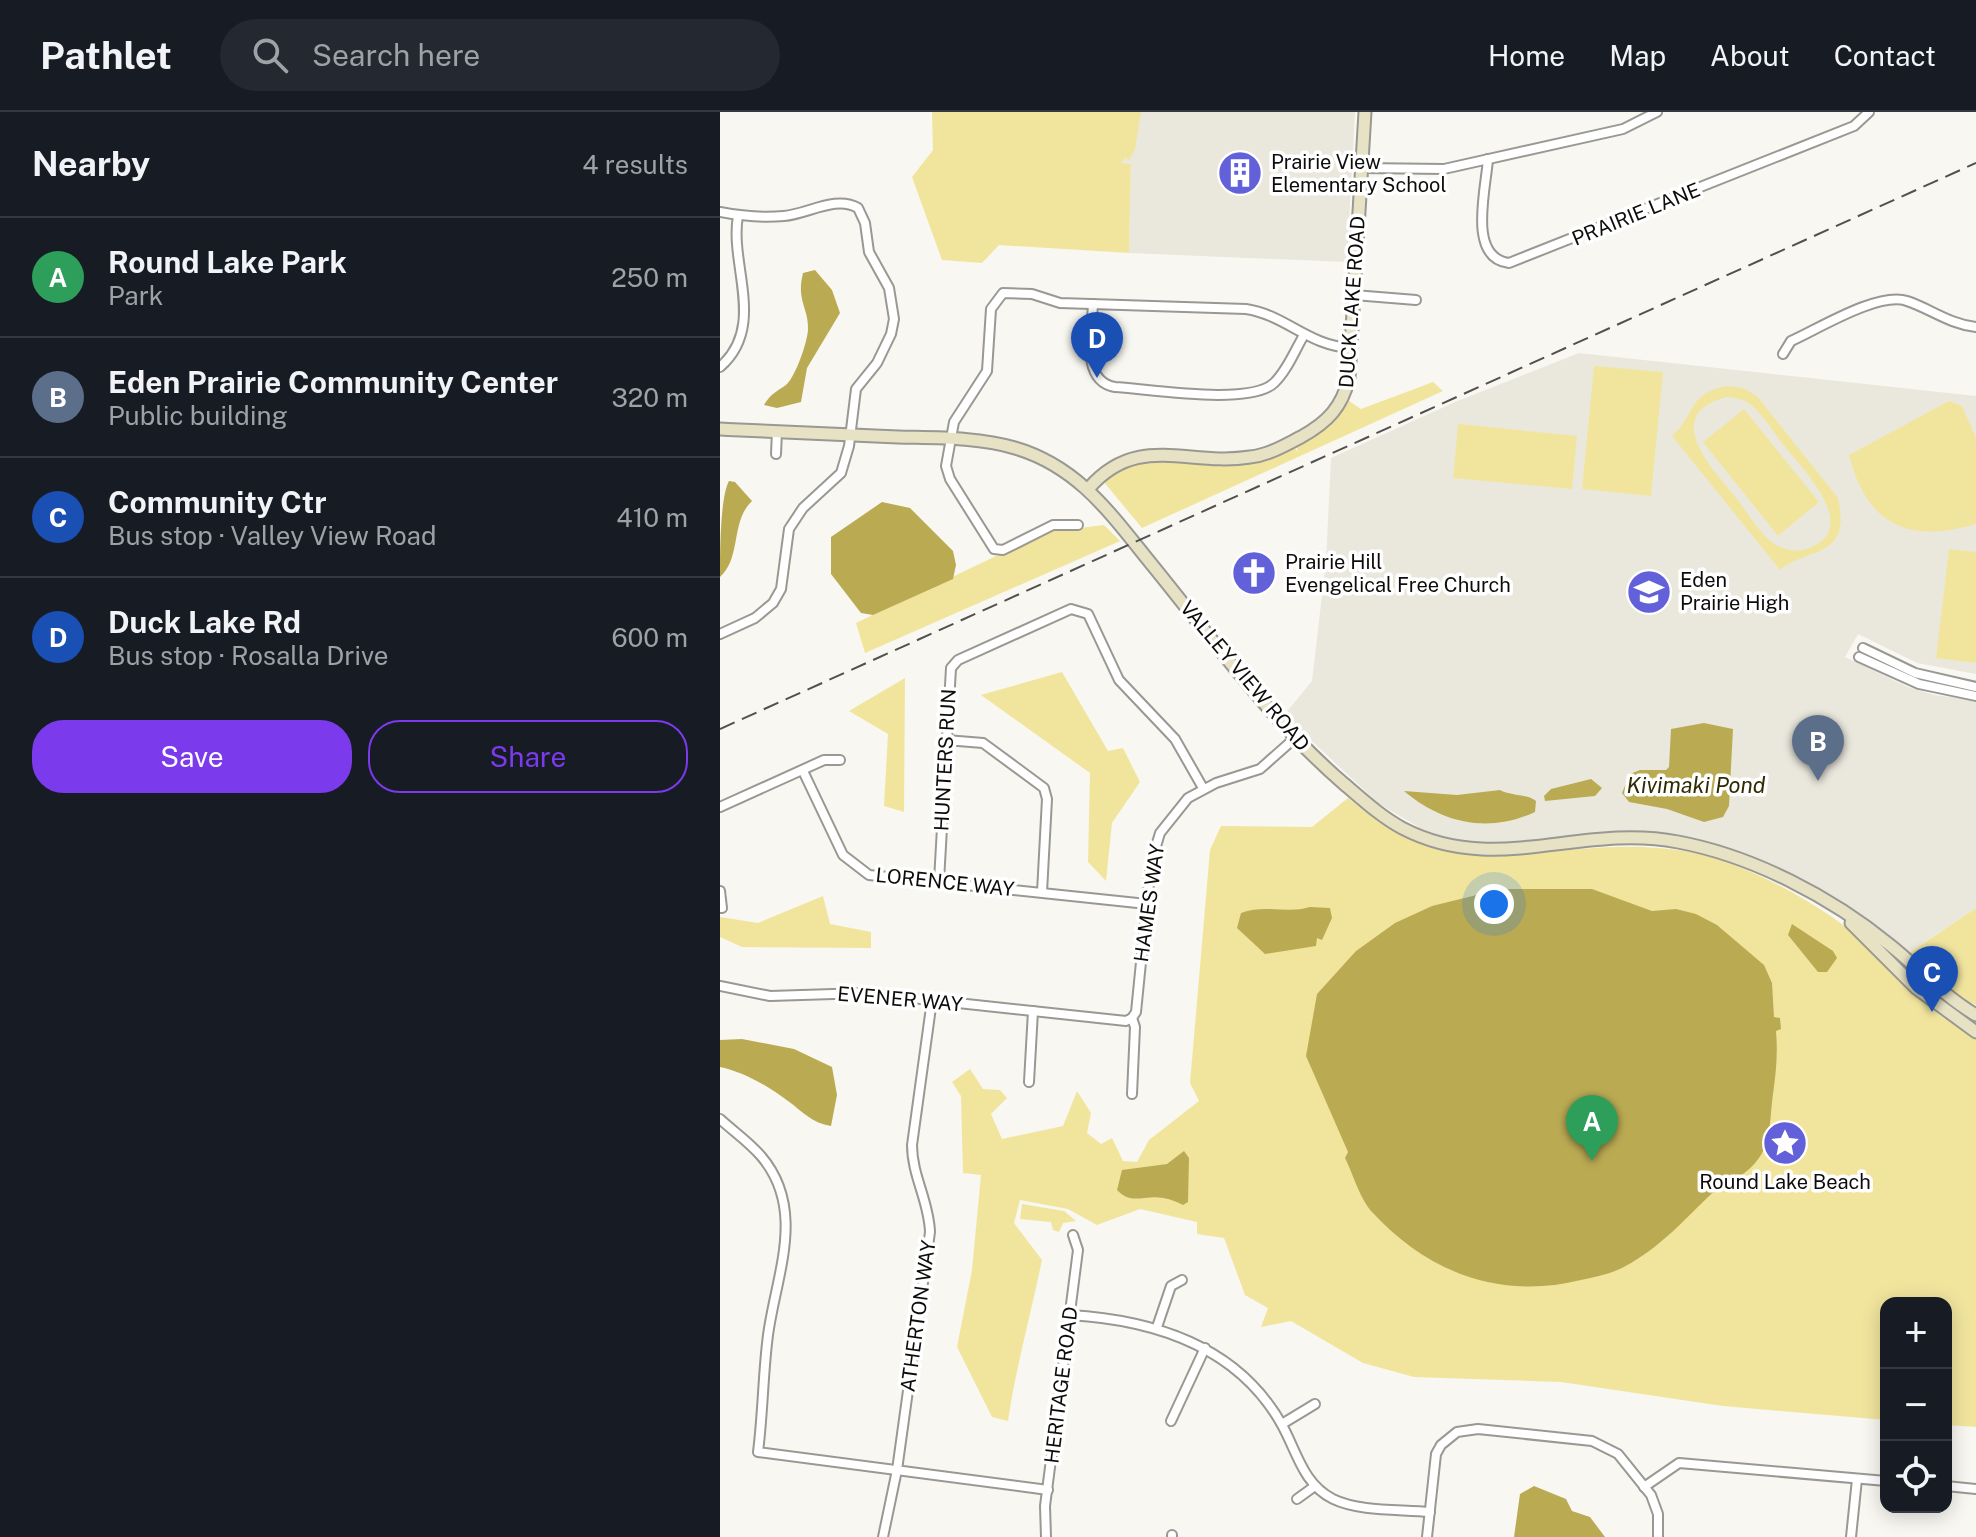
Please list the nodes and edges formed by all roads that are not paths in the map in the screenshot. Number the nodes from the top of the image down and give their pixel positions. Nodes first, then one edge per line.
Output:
1 (1365, 112) edge
2 (1657, 112) edge
3 (1869, 112) edge
4 (1488, 159) junction
5 (1361, 168) junction
6 (720, 212) edge
7 (738, 216) junction
8 (1354, 295) junction
9 (1416, 300) dead end
10 (1093, 304) junction
11 (1976, 327) edge
12 (1304, 335) junction
13 (1351, 348) junction
14 (1783, 354) dead end
15 (720, 367) edge
16 (720, 429) edge
17 (777, 431) junction
18 (849, 435) junction
19 (950, 439) junction
20 (776, 454) dead end
21 (1089, 488) junction
22 (1078, 525) dead end
23 (720, 634) edge
24 (1976, 687) edge
25 (1976, 696) edge
26 (1295, 738) junction
27 (946, 740) junction
28 (840, 760) dead end
29 (803, 771) junction
30 (1203, 788) junction
31 (720, 807) edge
32 (939, 881) junction
33 (720, 891) edge
34 (1042, 892) junction
35 (1147, 904) junction
36 (722, 908) edge
37 (1836, 909) junction
38 (720, 986) edge
39 (932, 1000) junction
40 (1033, 1011) junction
41 (1976, 1015) edge
42 (1132, 1018) junction
43 (1976, 1032) edge
44 (1029, 1082) dead end
45 (1132, 1094) dead end
46 (720, 1120) edge
47 (1073, 1235) dead end
48 (1182, 1280) dead end
49 (1070, 1315) junction
50 (1157, 1327) junction
51 (1205, 1348) junction
52 (1315, 1404) dead end
53 (1171, 1421) dead end
54 (1282, 1424) junction
55 (897, 1470) junction
56 (1857, 1479) junction
57 (1880, 1481) edge
58 (1315, 1486) junction
59 (1644, 1487) junction
60 (1952, 1487) edge
61 (1976, 1489) edge
62 (1048, 1490) junction
63 (1297, 1499) dead end
64 (1430, 1512) junction
65 (883, 1537) edge
66 (1046, 1537) edge
67 (1427, 1537) edge
68 (1658, 1537) edge
69 (1851, 1537) edge

1 - 5 street, DUCK LAKE ROAD
2 - 4 street
3 - 4 street, PRAIRIE LANE
4 - 5 street
5 - 8 street, DUCK LAKE ROAD
6 - 7 street
7 - 15 street
7 - 18 street
8 - 9 street
8 - 13 street, DUCK LAKE ROAD
10 - 12 street
10 - 12 street
10 - 19 street
11 - 14 street
12 - 13 street
13 - 21 street, DUCK LAKE ROAD
16 - 17 street, VALLEY VIEW ROAD
17 - 18 street, VALLEY VIEW ROAD
17 - 20 street
18 - 19 street, VALLEY VIEW ROAD
18 - 23 street
19 - 21 street, VALLEY VIEW ROAD
19 - 22 street
21 - 26 street, VALLEY VIEW ROAD
24 - 25 street
26 - 30 street, HAMES WAY
26 - 37 street, VALLEY VIEW ROAD
27 - 30 street, HUNTERS RUN
27 - 32 street, HUNTERS RUN
27 - 34 street
28 - 29 street
29 - 31 street
29 - 32 street, LORENCE WAY
30 - 35 street, HAMES WAY
32 - 34 street, LORENCE WAY
33 - 36 street
34 - 35 street, LORENCE WAY
35 - 42 street, HAMES WAY
37 - 41 street, VALLEY VIEW ROAD
37 - 43 street, VALLEY VIEW ROAD
38 - 39 street, EVENER WAY
39 - 40 street, EVENER WAY
39 - 55 street, ATHERTON WAY
40 - 42 street, EVENER WAY
40 - 44 street
42 - 45 street, HAMES WAY
46 - 55 street
47 - 49 street, HERITAGE ROAD
48 - 50 street
49 - 50 street
49 - 62 street, HERITAGE ROAD
50 - 51 street
51 - 53 street
51 - 54 street
52 - 54 street
54 - 58 street
55 - 62 street
55 - 65 street, ATHERTON WAY
56 - 57 street
56 - 59 street
56 - 69 street
58 - 63 street
58 - 64 street
59 - 64 street
59 - 68 street
60 - 61 street
62 - 66 street, HERITAGE ROAD
64 - 67 street

